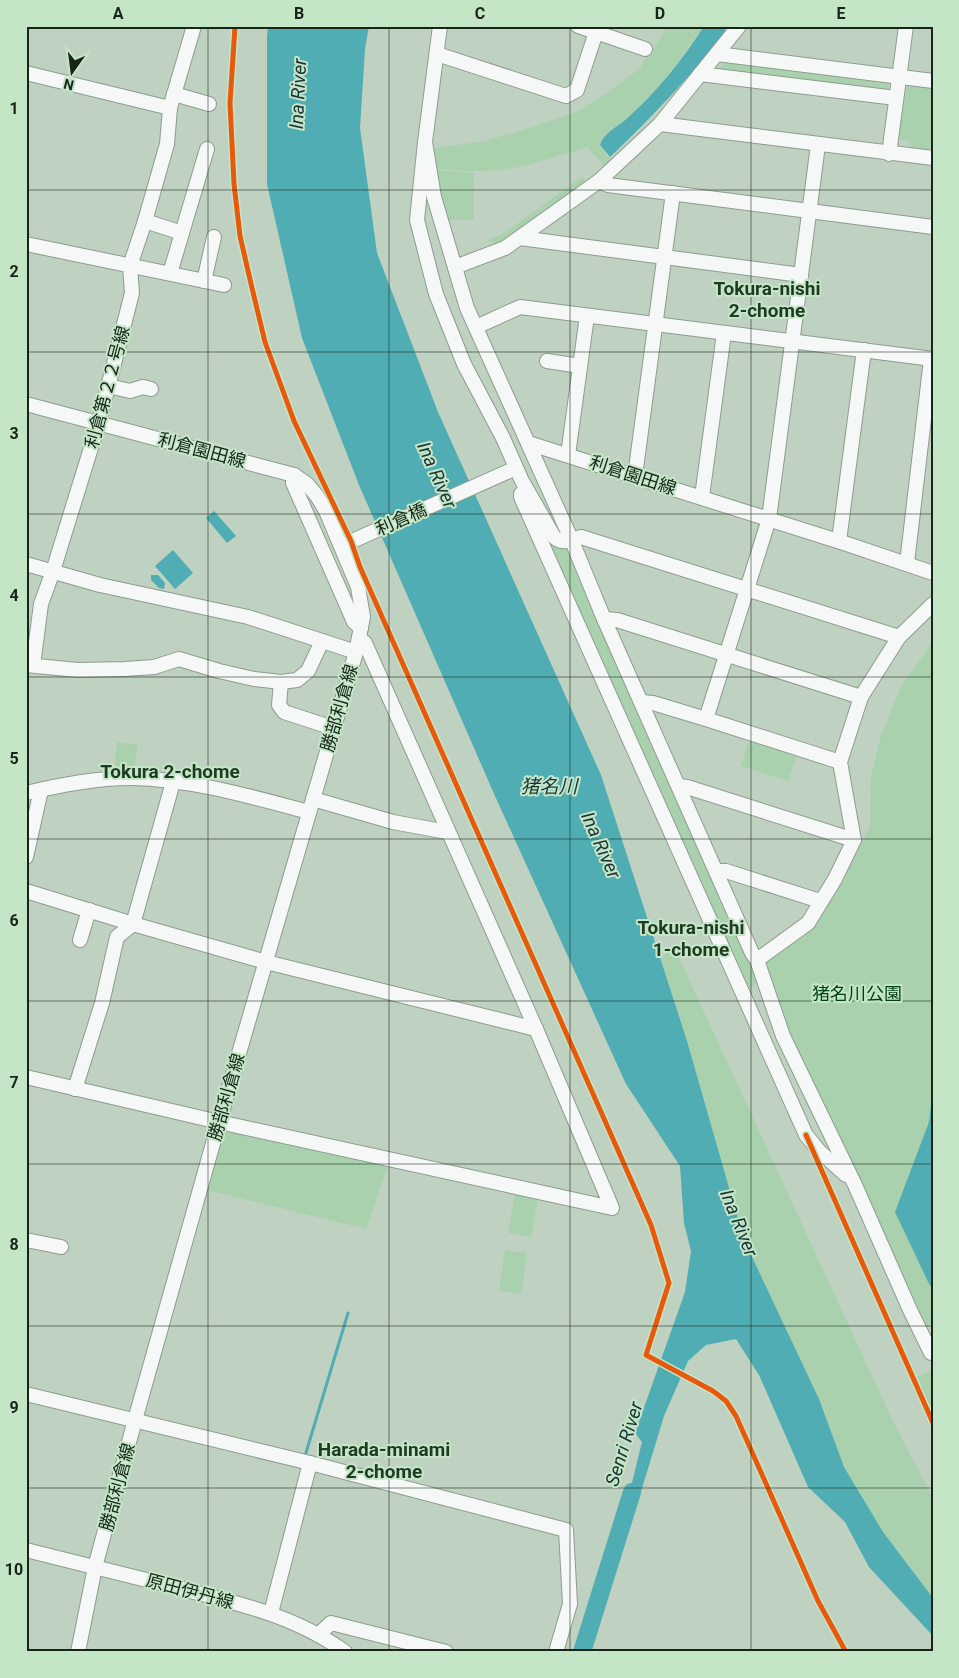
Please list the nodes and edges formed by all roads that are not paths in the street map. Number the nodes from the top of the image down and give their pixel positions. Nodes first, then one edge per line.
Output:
1 (194, 26) edge
2 (440, 26) edge
3 (578, 26) edge
4 (740, 26) edge
5 (906, 26) edge
6 (597, 29) edge
7 (646, 49) dead end
8 (436, 54) junction
9 (717, 54) junction
10 (26, 73) edge
11 (700, 74) junction
12 (899, 76) junction
13 (933, 81) edge
14 (174, 94) junction
15 (896, 98) junction
16 (209, 104) dead end
17 (170, 108) junction
18 (660, 124) junction
19 (425, 142) junction
20 (818, 145) junction
21 (207, 149) dead end
22 (890, 154) junction
23 (933, 158) edge
24 (599, 181) junction
25 (673, 193) junction
26 (810, 211) junction
27 (145, 222) junction
28 (933, 227) edge
29 (182, 233) junction
30 (214, 237) dead end
31 (520, 238) junction
32 (26, 244) edge
33 (664, 258) junction
34 (130, 266) junction
35 (455, 267) junction
36 (171, 270) dead end
37 (801, 276) junction
38 (204, 280) junction
39 (224, 285) dead end
40 (587, 316) junction
41 (656, 324) junction
42 (476, 327) junction
43 (724, 333) junction
44 (793, 341) junction
45 (864, 350) junction
46 (932, 359) edge
47 (547, 361) dead end
48 (580, 366) junction
49 (108, 386) junction
50 (151, 389) dead end
51 (26, 404) edge
52 (99, 422) junction
53 (528, 442) junction
54 (568, 455) junction
55 (516, 468) junction
56 (294, 475) junction
57 (636, 476) junction
58 (522, 481) junction
59 (702, 497) junction
60 (770, 519) junction
61 (572, 541) junction
62 (839, 541) junction
63 (346, 543) junction
64 (907, 563) junction
65 (26, 564) edge
66 (53, 571) junction
67 (933, 573) edge
68 (747, 589) junction
69 (933, 604) edge
70 (604, 619) junction
71 (359, 634) junction
72 (899, 637) junction
73 (322, 641) junction
74 (727, 654) junction
75 (30, 665) edge
76 (282, 682) junction
77 (861, 697) junction
78 (641, 702) junction
79 (706, 719) junction
80 (333, 728) junction
81 (840, 762) junction
82 (173, 782) junction
83 (678, 786) junction
84 (41, 790) junction
85 (26, 794) edge
86 (311, 805) junction
87 (448, 832) junction
88 (854, 840) junction
89 (26, 857) edge
90 (716, 871) junction
91 (26, 891) edge
92 (820, 901) junction
93 (88, 910) junction
94 (133, 924) junction
95 (80, 940) dead end
96 (757, 960) junction
97 (266, 962) junction
98 (536, 1029) junction
99 (26, 1077) edge
100 (75, 1089) junction
101 (219, 1122) junction
102 (855, 1185) junction
103 (26, 1240) edge
104 (61, 1246) dead end
105 (928, 1332) edge
106 (932, 1353) edge
107 (26, 1394) edge
108 (135, 1420) junction
109 (310, 1463) junction
110 (26, 1550) edge
111 (95, 1568) junction
112 (270, 1613) junction
113 (318, 1635) junction
114 (78, 1652) edge
115 (346, 1652) edge
116 (446, 1652) edge
117 (556, 1652) edge

1 - 14 street, 利倉第２２号線
2 - 8 street
3 - 6 street
4 - 9 street
5 - 12 street
6 - 7 street
6 - 8 street
8 - 19 street
9 - 11 street
9 - 12 street
10 - 17 street
11 - 15 street
11 - 18 street
12 - 13 street
12 - 15 street
14 - 16 street
14 - 17 street, 利倉第２２号線
15 - 22 street
17 - 27 street, 利倉第２２号線
18 - 20 street
18 - 24 street
19 - 35 street
19 - 55 street
20 - 22 street
20 - 26 street
21 - 29 street
22 - 23 street
24 - 25 street
24 - 31 street
25 - 26 street
25 - 33 street
26 - 28 street
26 - 37 street
27 - 29 street
27 - 34 street, 利倉第２２号線
29 - 36 street
30 - 38 street
31 - 33 street
31 - 35 street
32 - 34 street
33 - 37 street
33 - 41 street
34 - 38 street
34 - 49 street, 利倉第２２号線
35 - 42 street
37 - 44 street
38 - 39 street
40 - 41 street
40 - 42 street
40 - 48 street
41 - 43 street
41 - 57 street
42 - 53 street
43 - 44 street
43 - 59 street
44 - 45 street
44 - 60 street
45 - 46 street
45 - 62 street
46 - 64 street
47 - 48 street
48 - 54 street
49 - 50 street
49 - 52 street, 利倉第２２号線
51 - 52 street, 利倉園田線
52 - 56 street, 利倉園田線
52 - 66 street, 利倉第２２号線
53 - 54 street, 利倉園田線
53 - 61 street
54 - 57 street, 利倉園田線
55 - 58 street
55 - 63 street, 利倉橋
56 - 63 street, 利倉園田線
56 - 71 street
57 - 59 street, 利倉園田線
58 - 61 street
58 - 102 street
59 - 60 street, 利倉園田線
60 - 62 street, 利倉園田線
60 - 68 street
61 - 68 street
61 - 70 street
62 - 64 street, 利倉園田線
63 - 71 street, 勝部利倉線
64 - 67 street, 利倉園田線
65 - 66 street
66 - 73 street
66 - 75 street, 利倉第２２号線
68 - 72 street
68 - 74 street
69 - 72 street
70 - 74 street
70 - 78 street
71 - 73 street
71 - 80 street, 勝部利倉線
71 - 87 street
72 - 77 street
73 - 76 street
74 - 77 street
74 - 79 street
75 - 76 street
76 - 80 street
77 - 81 street
78 - 79 street
78 - 83 street
79 - 81 street
80 - 86 street, 勝部利倉線
81 - 88 street
82 - 84 street
82 - 86 street
82 - 94 street
83 - 88 street
83 - 90 street
84 - 85 street
84 - 89 street
86 - 87 street
86 - 97 street, 勝部利倉線
87 - 98 street
88 - 92 street
90 - 92 street
90 - 96 street
91 - 93 street
92 - 96 street
93 - 94 street
93 - 95 street
94 - 97 street
94 - 100 street
96 - 102 street
97 - 98 street
97 - 101 street, 勝部利倉線
98 - 101 street
99 - 100 street
100 - 101 street
101 - 108 street, 勝部利倉線
102 - 105 street
103 - 104 street
105 - 106 street
107 - 108 street
108 - 109 street
108 - 111 street, 勝部利倉線
109 - 112 street
109 - 117 street
110 - 111 street, 原田伊丹線
111 - 112 street, 原田伊丹線
111 - 114 street, 勝部利倉線
112 - 113 street, 原田伊丹線
113 - 115 street, 原田伊丹線
113 - 116 street

